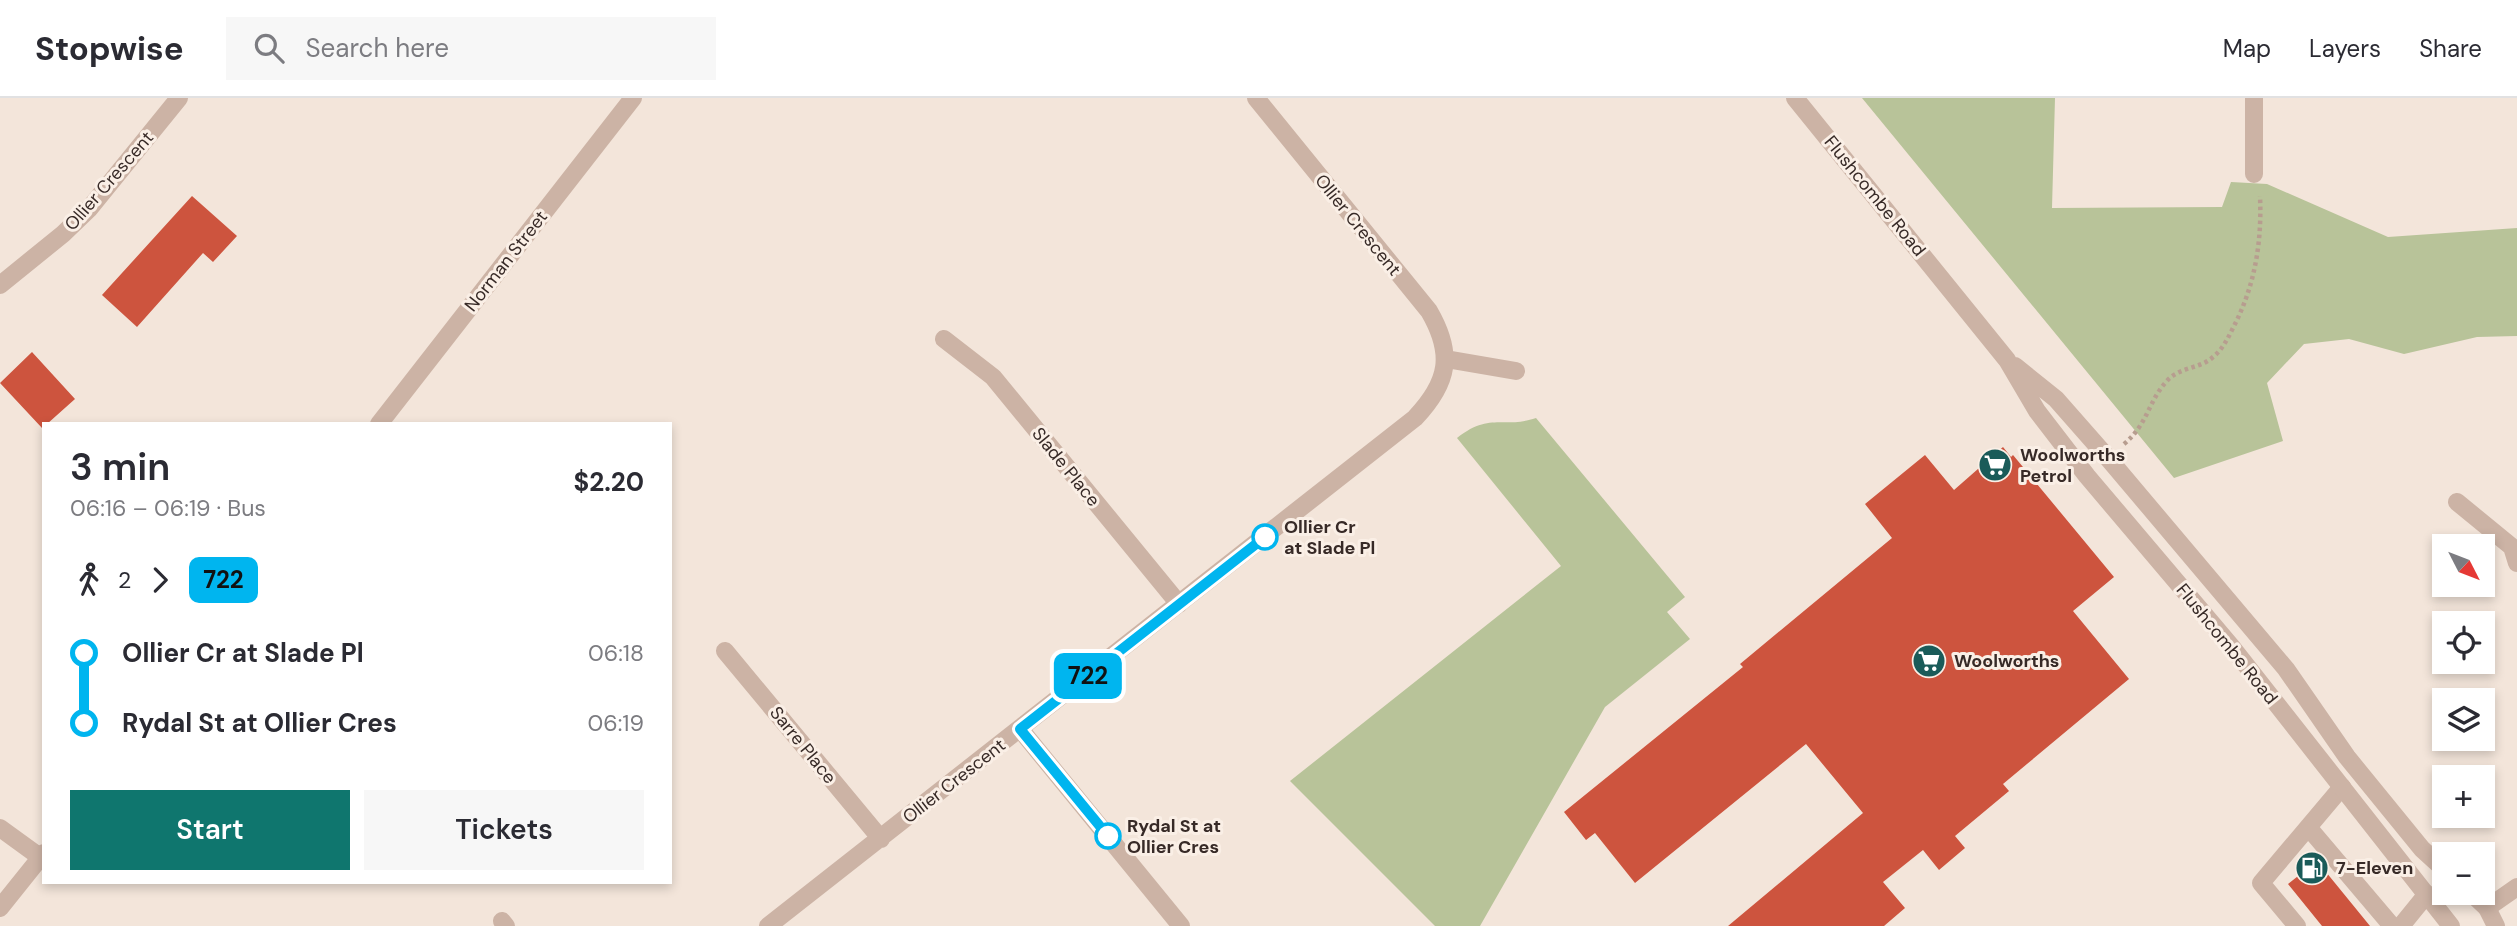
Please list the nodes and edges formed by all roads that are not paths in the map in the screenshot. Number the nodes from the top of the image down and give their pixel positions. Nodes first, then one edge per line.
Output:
1 (179, 98) edge
2 (633, 98) edge
3 (1255, 98) edge
4 (1796, 98) edge
5 (2257, 100) edge
6 (2254, 174) road end
7 (0, 285) edge
8 (944, 339) dead end
9 (1446, 359) junction
10 (2007, 360) junction
11 (1516, 371) dead end
12 (381, 422) edge
13 (2457, 502) dead end
14 (2515, 551) edge
15 (1179, 604) junction
16 (726, 650) dead end
17 (1020, 729) junction
18 (2342, 787) junction
19 (2308, 827) junction
20 (0, 828) edge
21 (881, 839) junction
22 (42, 855) edge
23 (2432, 858) edge
24 (2517, 887) edge
25 (2427, 894) junction
26 (2484, 905) edge
27 (0, 908) edge
28 (2487, 908) junction
29 (768, 926) edge
30 (1181, 926) edge
31 (2297, 926) edge
32 (2392, 926) edge
33 (2401, 926) edge
34 (2451, 926) edge
35 (2496, 926) edge

1 - 7 street, Ollier Crescent
2 - 12 street, Norman Street
3 - 9 street, Ollier Crescent
4 - 10 street, Flushcombe Road
5 - 6 street
8 - 15 street, Slade Place
9 - 11 street
9 - 15 street, Ollier Crescent
10 - 18 street, Flushcombe Road
10 - 23 street, Flushcombe Road
13 - 14 street
15 - 17 street, Ollier Crescent
16 - 21 street, Sarre Place
17 - 21 street, Ollier Crescent
17 - 30 street
18 - 19 street
18 - 25 street, Flushcombe Road
19 - 31 street
19 - 32 street
20 - 22 street
21 - 29 street, Ollier Crescent
22 - 27 street
24 - 28 street
25 - 33 street
25 - 34 street, Flushcombe Road
26 - 28 street
28 - 35 street

